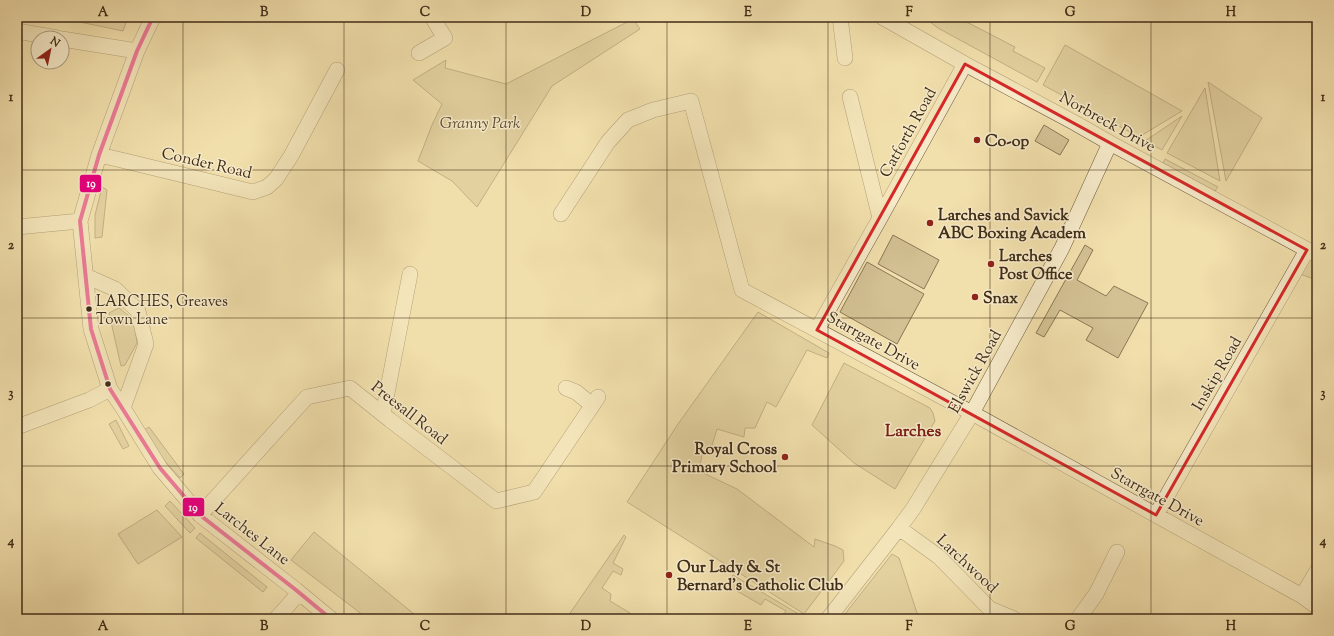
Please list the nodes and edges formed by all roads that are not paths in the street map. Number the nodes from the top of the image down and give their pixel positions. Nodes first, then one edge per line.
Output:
1 (153, 17) edge
2 (432, 17) edge
3 (840, 17) edge
4 (882, 17) edge
5 (903, 22) edge
6 (17, 31) edge
7 (30, 33) edge
8 (70, 40) edge
9 (137, 51) junction
10 (419, 53) dead end
11 (846, 58) dead end
12 (965, 64) junction
13 (337, 70) dead end
14 (850, 97) dead end
15 (1110, 143) junction
16 (99, 156) junction
17 (561, 214) dead end
18 (880, 218) junction
19 (80, 221) junction
20 (17, 227) edge
21 (1312, 253) edge
22 (410, 274) dead end
23 (86, 276) junction
24 (817, 330) junction
25 (566, 388) dead end
26 (110, 389) junction
27 (123, 408) junction
28 (972, 412) junction
29 (383, 414) junction
30 (17, 428) edge
31 (200, 515) junction
32 (1156, 515) junction
33 (899, 528) junction
34 (1117, 552) dead end
35 (1317, 571) edge
36 (299, 592) junction
37 (1302, 596) junction
38 (1317, 607) edge
39 (276, 619) edge
40 (331, 619) edge
41 (828, 619) edge
42 (1014, 619) edge
43 (1078, 619) edge

1 - 9 street
2 - 10 street
3 - 11 street
4 - 5 street, Norbreck Drive
5 - 12 street, Norbreck Drive
6 - 7 street
8 - 9 street
9 - 16 street
12 - 15 street, Norbreck Drive
12 - 18 street, Catforth Road
13 - 16 street, Conder Road
14 - 18 street, Catforth Road
15 - 21 street, Norbreck Drive
15 - 28 street, Elswick Road
16 - 19 street
17 - 24 street, Starrgate Drive
18 - 24 street, Catforth Road
19 - 20 street
19 - 23 street, Larches Lane
21 - 32 street, Inskip Road
22 - 29 street
23 - 26 street, Larches Lane
23 - 27 street
24 - 28 street, Starrgate Drive
25 - 29 street, Preesall Road
26 - 27 street, Larches Lane
26 - 30 street
27 - 31 street, Larches Lane
28 - 32 street, Starrgate Drive
28 - 33 street, Elswick Road
29 - 31 street, Preesall Road
31 - 36 street, Larches Lane
32 - 37 street, Starrgate Drive
33 - 41 street, Elswick Road
33 - 42 street, Larchwood
34 - 43 street
35 - 37 street
36 - 39 street
36 - 40 street, Larches Lane
37 - 38 street, Starrgate Drive

